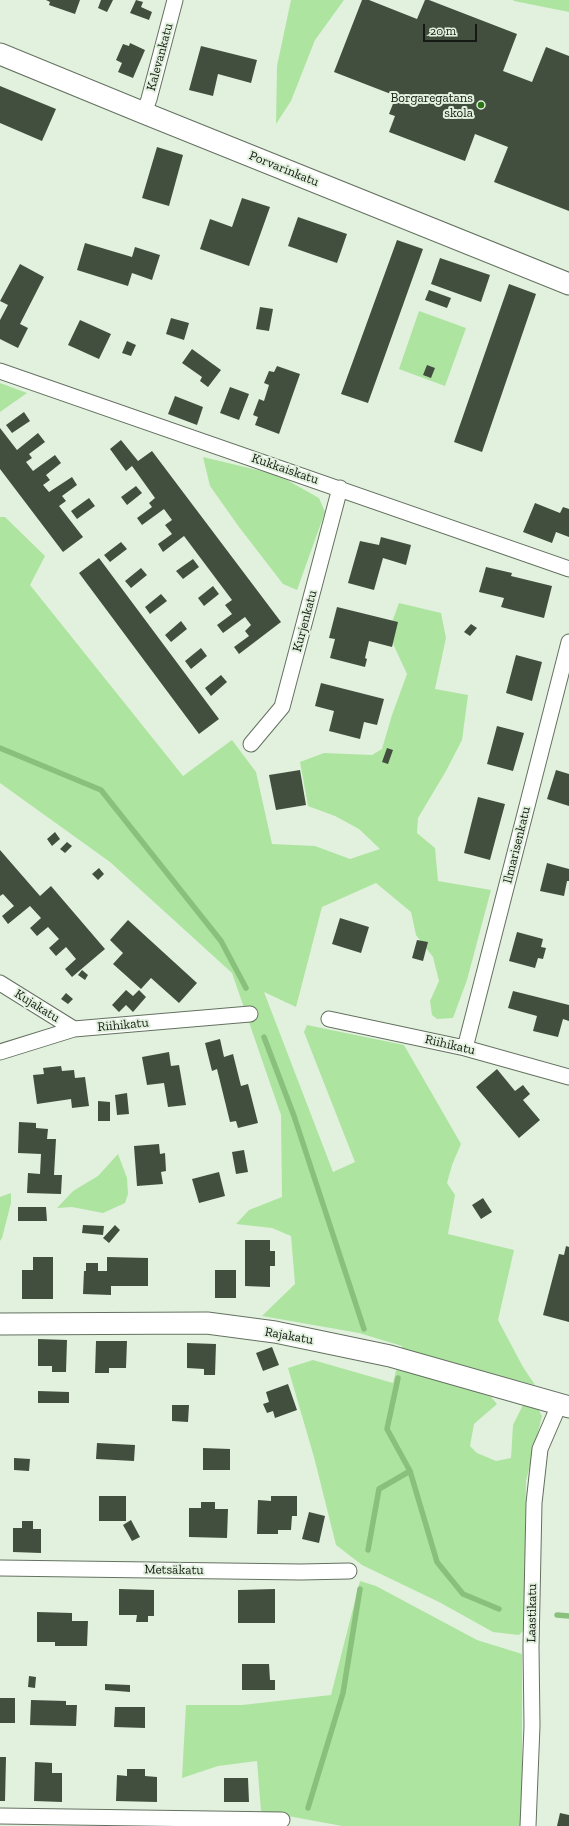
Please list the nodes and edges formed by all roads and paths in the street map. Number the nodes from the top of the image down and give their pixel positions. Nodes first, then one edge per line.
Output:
1 (175, 0) edge
2 (0, 54) edge
3 (144, 114) junction
4 (569, 284) edge
5 (0, 370) edge
6 (340, 488) junction
7 (569, 569) edge
8 (569, 642) edge
9 (250, 744) dead end
10 (0, 983) edge
11 (250, 1014) dead end
12 (329, 1019) dead end
13 (74, 1030) junction
14 (465, 1048) junction
15 (0, 1052) edge
16 (569, 1077) edge
17 (0, 1324) edge
18 (564, 1406) edge
19 (0, 1568) edge
20 (349, 1571) dead end
21 (0, 1816) edge
22 (282, 1820) dead end
23 (528, 1826) edge

1 - 3 street, Kalevankatu
2 - 3 street, Porvarinkatu
3 - 4 street, Porvarinkatu
5 - 6 street, Kukkaiskatu
6 - 7 street, Kukkaiskatu
6 - 9 street, Kurjenkatu
8 - 14 street, Ilmarisenkatu
10 - 13 street, Kujakatu
11 - 13 street, Riihikatu
12 - 14 street, Riihikatu
13 - 15 street, Riihikatu
14 - 16 street, Riihikatu
17 - 18 street, Rajakatu
18 - 23 street, Laastikatu
19 - 20 street, Metsäkatu
21 - 22 street

